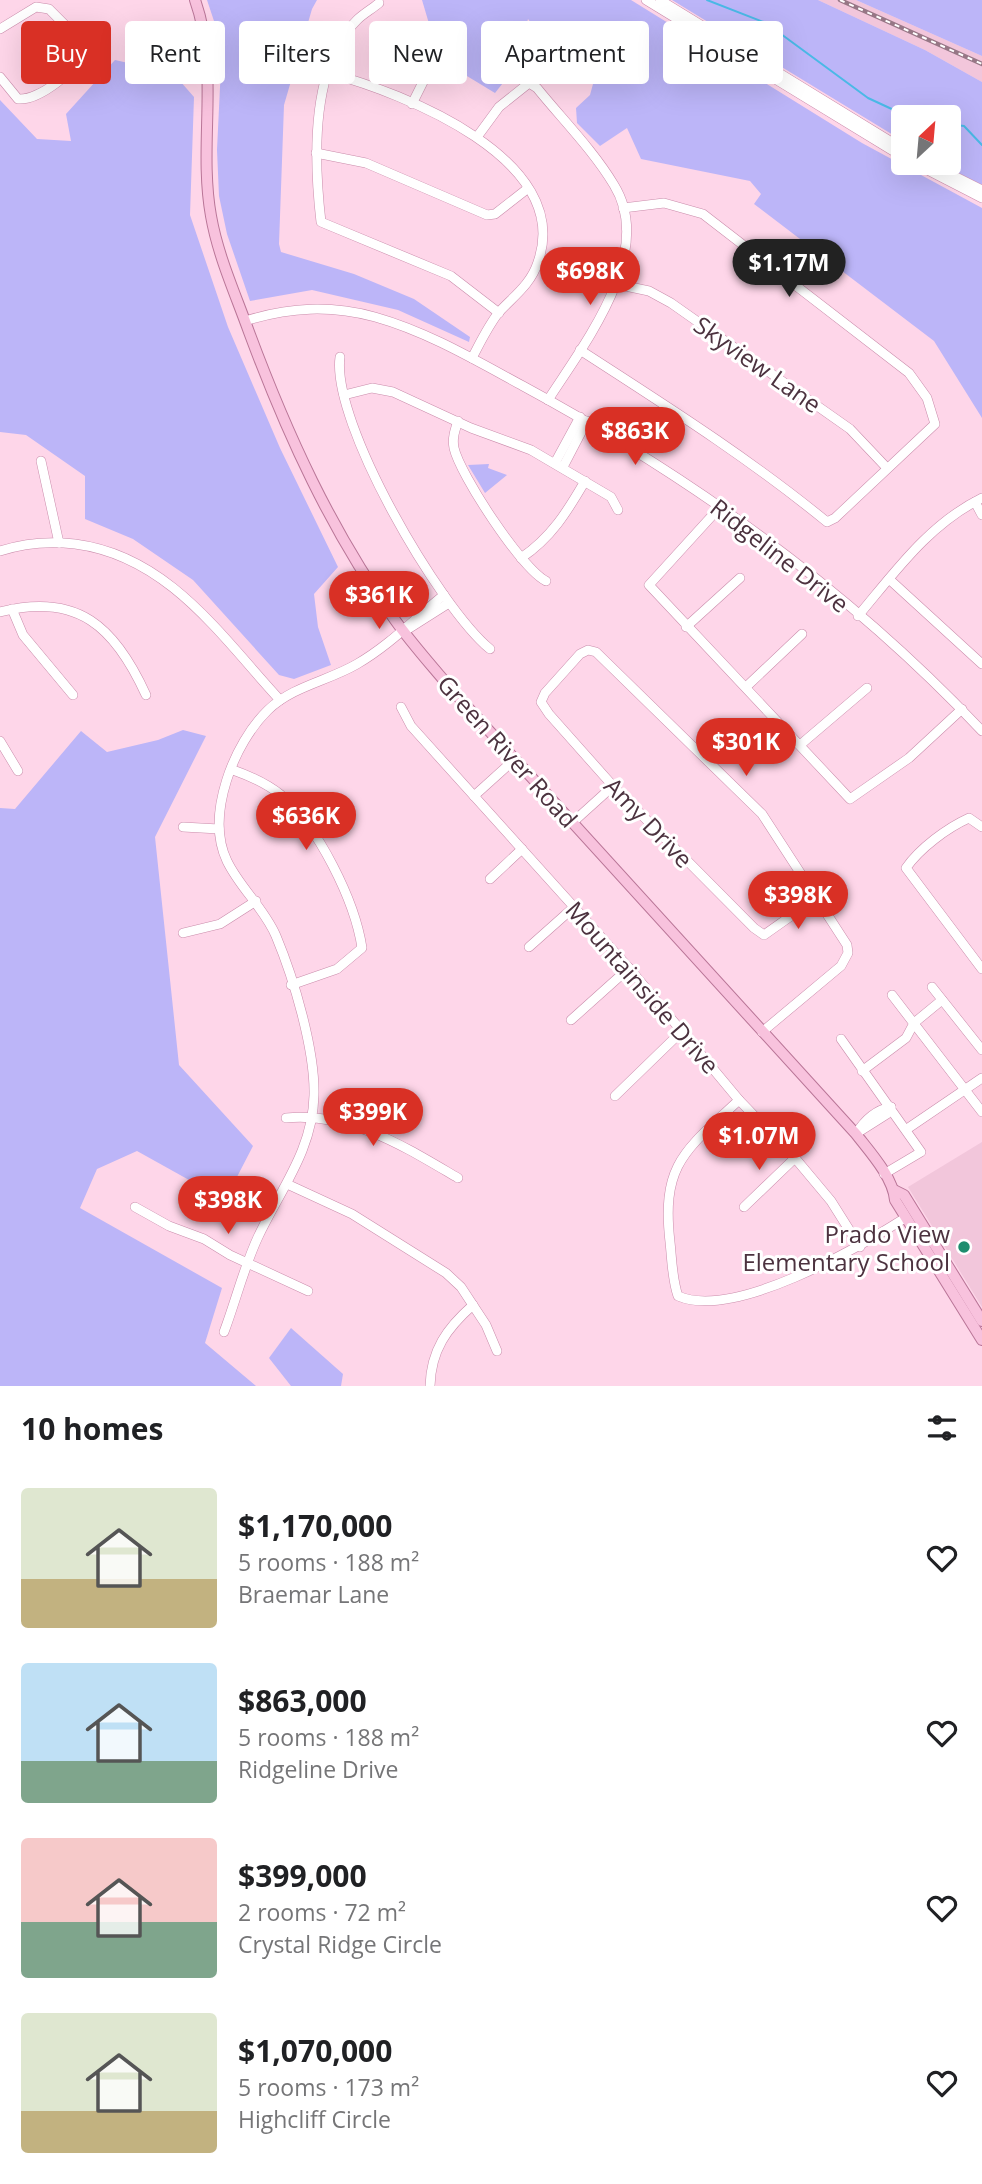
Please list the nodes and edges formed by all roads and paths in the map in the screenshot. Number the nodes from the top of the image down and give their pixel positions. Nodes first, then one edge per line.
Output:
1 (195, 0) edge
2 (646, 0) edge
3 (660, 0) edge
4 (379, 3) dead end
5 (355, 23) edge
6 (0, 29) edge
7 (0, 77) edge
8 (355, 80) edge
9 (326, 84) edge
10 (422, 84) edge
11 (412, 104) junction
12 (477, 137) junction
13 (891, 142) edge
14 (891, 150) edge
15 (316, 153) junction
16 (937, 175) edge
17 (952, 175) edge
18 (527, 189) junction
19 (982, 190) edge
20 (982, 198) edge
21 (623, 208) junction
22 (616, 284) junction
23 (499, 313) junction
24 (245, 321) junction
25 (580, 350) junction
26 (340, 357) dead end
27 (472, 358) junction
28 (344, 395) junction
29 (548, 400) junction
30 (583, 419) junction
31 (458, 421) junction
32 (41, 461) dead end
33 (559, 465) junction
34 (886, 467) junction
35 (585, 481) junction
36 (978, 500) edge
37 (720, 507) junction
38 (618, 510) dead end
39 (982, 515) edge
40 (59, 542) junction
41 (0, 551) edge
42 (521, 558) junction
43 (740, 578) dead end
44 (889, 579) junction
45 (546, 581) dead end
46 (447, 599) junction
47 (12, 609) junction
48 (0, 611) edge
49 (858, 615) junction
50 (686, 626) junction
51 (404, 631) junction
52 (802, 634) dead end
53 (490, 649) dead end
54 (982, 664) edge
55 (746, 687) junction
56 (867, 688) dead end
57 (73, 695) dead end
58 (146, 695) dead end
59 (280, 700) junction
60 (401, 707) dead end
61 (962, 709) junction
62 (982, 731) edge
63 (0, 741) edge
64 (800, 745) junction
65 (515, 759) junction
66 (233, 769) junction
67 (18, 771) dead end
68 (613, 786) junction
69 (474, 796) junction
70 (572, 823) junction
71 (183, 827) dead end
72 (982, 827) edge
73 (219, 829) junction
74 (522, 849) junction
75 (490, 879) dead end
76 (815, 899) junction
77 (256, 901) junction
78 (574, 907) junction
79 (183, 933) dead end
80 (529, 947) dead end
81 (629, 968) junction
82 (982, 969) edge
83 (291, 985) junction
84 (932, 987) dead end
85 (892, 995) dead end
86 (942, 999) junction
87 (571, 1020) dead end
88 (914, 1024) junction
89 (681, 1032) junction
90 (762, 1032) junction
91 (841, 1039) dead end
92 (982, 1050) edge
93 (862, 1071) junction
94 (982, 1078) edge
95 (966, 1090) junction
96 (615, 1096) dead end
97 (739, 1100) junction
98 (891, 1107) junction
99 (982, 1112) edge
100 (286, 1118) dead end
101 (312, 1118) junction
102 (906, 1129) junction
103 (856, 1134) junction
104 (795, 1158) junction
105 (884, 1174) junction
106 (458, 1178) dead end
107 (287, 1184) junction
108 (894, 1190) junction
109 (135, 1207) dead end
110 (744, 1207) dead end
111 (905, 1218) junction
112 (923, 1226) junction
113 (860, 1247) junction
114 (248, 1263) junction
115 (308, 1291) dead end
116 (958, 1304) junction
117 (473, 1305) junction
118 (972, 1305) junction
119 (982, 1321) edge
120 (223, 1332) dead end
121 (982, 1340) edge
122 (497, 1351) dead end
123 (430, 1386) edge

1 - 24 main road, Green River Road
2 - 14 street
3 - 13 street
4 - 5 street
6 - 7 street
8 - 11 street
9 - 15 street
10 - 11 street
11 - 12 street
12 - 18 street
12 - 21 street
15 - 18 street
15 - 23 street
16 - 20 street
17 - 19 street
18 - 23 street
21 - 22 street
21 - 34 street
22 - 25 street
22 - 34 street, Skyview Lane
23 - 27 street
24 - 27 street, Ridgeline Drive
24 - 51 main road, Green River Road
25 - 29 street
25 - 34 street
26 - 28 street
27 - 29 street, Ridgeline Drive
28 - 31 street
28 - 46 street
29 - 30 street, Ridgeline Drive
30 - 33 street
30 - 37 street, Ridgeline Drive
31 - 33 street
31 - 42 street
32 - 40 street
33 - 35 street
35 - 38 street
35 - 42 street
36 - 39 street
36 - 44 street
37 - 49 street, Ridgeline Drive
37 - 50 street
40 - 41 street
40 - 59 street
42 - 45 street
43 - 50 street
44 - 49 street
44 - 54 street
46 - 51 street
46 - 53 street
47 - 48 street
47 - 57 street
47 - 58 street
49 - 61 street, Ridgeline Drive
50 - 55 street
51 - 59 street
51 - 65 main road, Green River Road
52 - 55 street
55 - 64 street
56 - 64 street
59 - 66 street
60 - 69 street, Mountainside Drive
61 - 62 street, Ridgeline Drive
61 - 64 street
63 - 67 street
65 - 69 street
65 - 70 main road, Green River Road
66 - 73 street
66 - 83 street
68 - 70 street
68 - 76 street, Amy Drive
68 - 76 street, Amy Drive
69 - 74 street, Mountainside Drive
70 - 90 main road, Green River Road
71 - 73 street
72 - 82 street
73 - 77 street
74 - 75 street
74 - 78 street, Mountainside Drive
76 - 90 street
77 - 79 street
77 - 83 street
78 - 80 street
78 - 81 street, Mountainside Drive
81 - 87 street
81 - 89 street, Mountainside Drive
83 - 101 street
84 - 86 street
85 - 88 street
86 - 88 street
86 - 92 street
88 - 93 street
88 - 95 street
89 - 96 street
89 - 97 street, Mountainside Drive
90 - 103 main road, Green River Road
91 - 93 street
93 - 98 street
94 - 95 street
95 - 99 street
95 - 102 street
97 - 104 street, Mountainside Drive
97 - 113 street
98 - 102 street
98 - 103 street
100 - 101 street
101 - 106 street
101 - 107 street
102 - 105 street
103 - 105 main road, Green River Road
104 - 110 street
104 - 113 street, Mountainside Drive
105 - 108 main road, Green River Road
107 - 114 street
107 - 117 street
108 - 111 main road, Green River Road
108 - 112 main road, Green River Road
109 - 114 street
111 - 112 main road
111 - 113 street
111 - 116 main road, Green River Road
112 - 118 main road, Green River Road
114 - 115 street
114 - 120 street
116 - 118 main road
116 - 121 main road, Green River Road
117 - 122 street
117 - 123 street
118 - 119 main road, Green River Road

